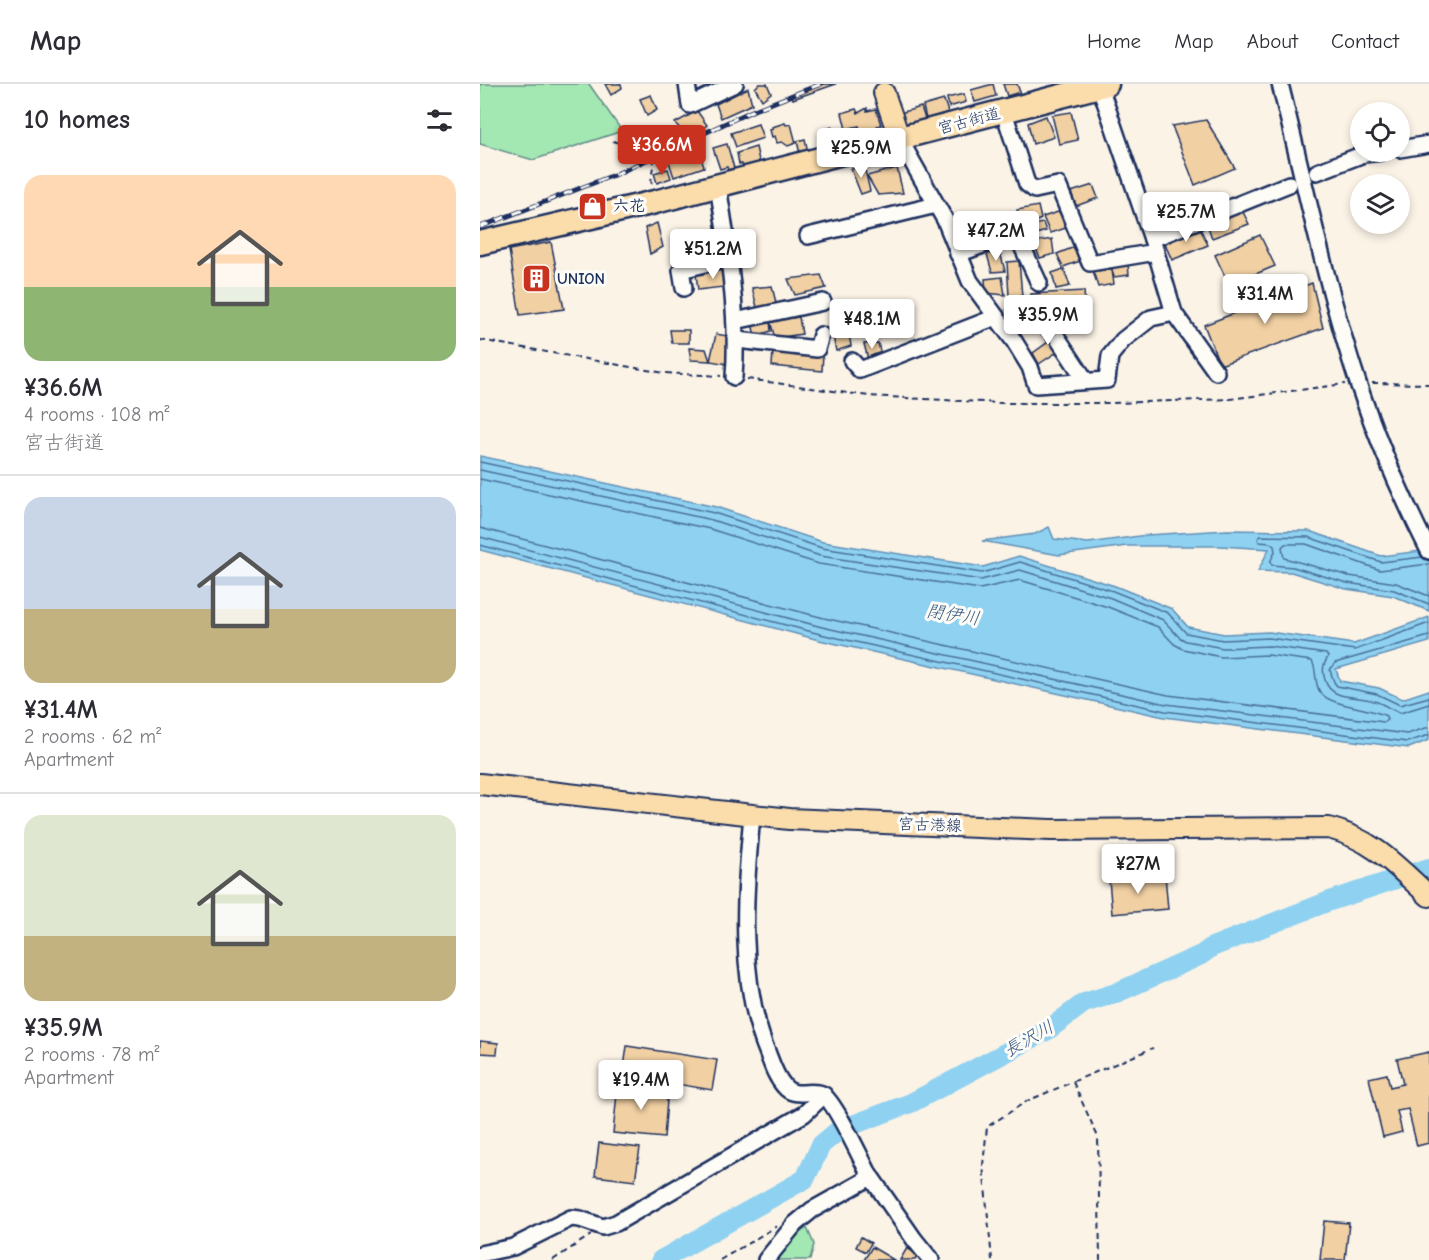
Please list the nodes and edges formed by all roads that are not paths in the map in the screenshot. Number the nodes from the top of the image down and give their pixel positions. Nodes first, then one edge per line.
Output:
1 (687, 84) edge
2 (735, 84) edge
3 (1280, 84) edge
4 (1095, 86) edge
5 (884, 93) dead end
6 (1004, 112) junction
7 (900, 140) junction
8 (1429, 144) edge
9 (1410, 147) edge
10 (1350, 159) edge
11 (1317, 172) dead end
12 (1289, 184) dead end
13 (718, 186) junction
14 (936, 205) junction
15 (808, 236) dead end
16 (480, 243) edge
17 (1154, 246) junction
18 (958, 254) junction
19 (729, 258) junction
20 (1039, 283) dead end
21 (684, 288) dead end
22 (823, 302) dead end
23 (1174, 313) junction
24 (996, 317) junction
25 (735, 321) junction
26 (1047, 322) dead end
27 (821, 335) dead end
28 (737, 340) junction
29 (852, 361) dead end
30 (1216, 372) dead end
31 (734, 377) road end
32 (1086, 381) junction
33 (1429, 551) edge
34 (480, 784) edge
35 (752, 815) junction
36 (1429, 896) edge
37 (828, 1100) junction
38 (868, 1172) dead end
39 (480, 1254) edge
40 (766, 1260) edge
41 (931, 1260) edge

1 - 2 street
3 - 33 street
4 - 6 highway, 宮古街道
4 - 17 street
5 - 7 main road
6 - 7 highway, 宮古街道
6 - 17 street
7 - 13 highway, 宮古街道
7 - 14 street
8 - 9 street
10 - 11 street
12 - 17 street
13 - 16 highway, 宮古街道
13 - 19 street
14 - 15 street
14 - 18 street
17 - 23 street
18 - 20 street
18 - 24 street
19 - 21 street
19 - 25 street
22 - 25 street
23 - 30 street
23 - 32 street
24 - 29 street
24 - 32 street
25 - 28 street
26 - 32 street
27 - 28 street
28 - 31 street
34 - 35 main road, 宮古港線
35 - 36 main road, 宮古港線
35 - 37 street
37 - 38 street
37 - 39 street
40 - 41 street

